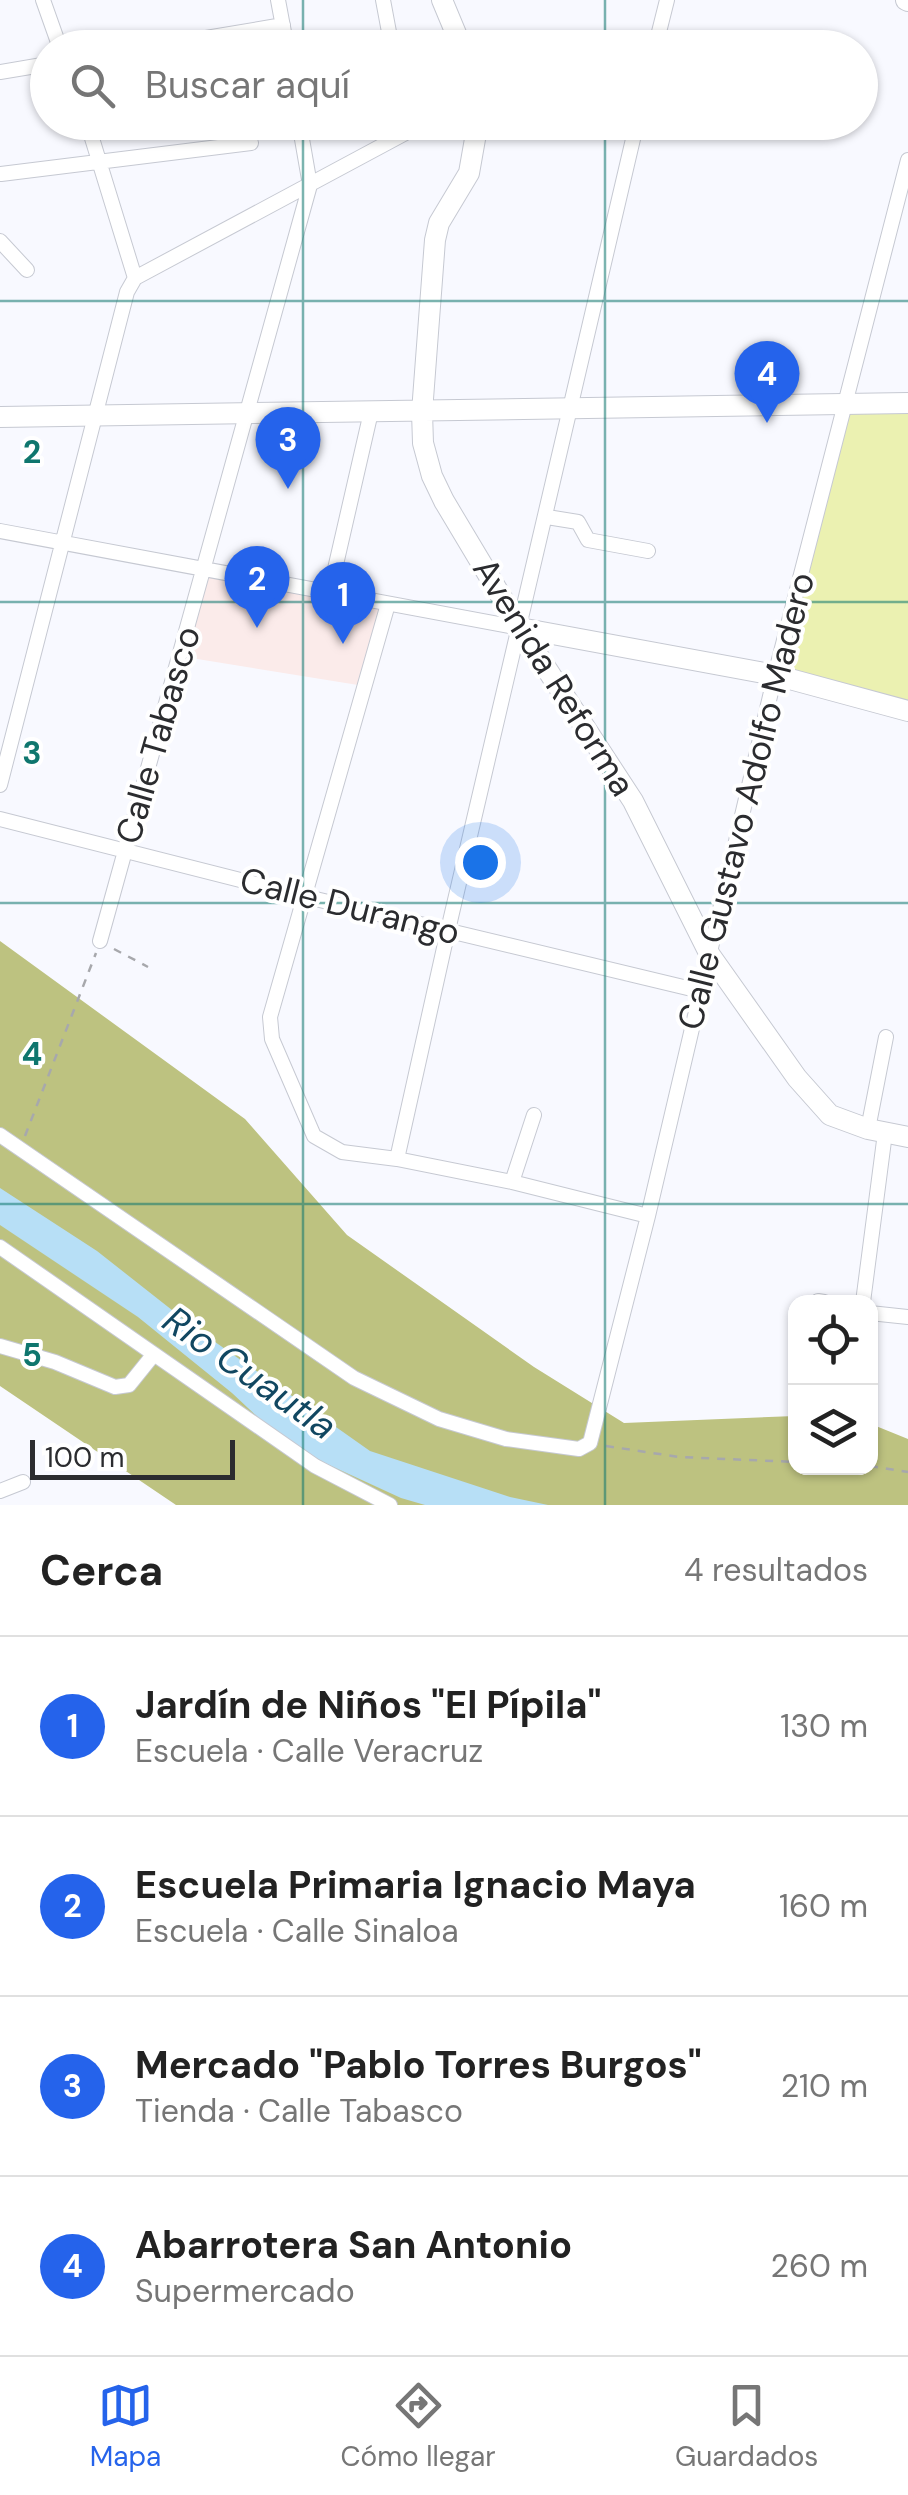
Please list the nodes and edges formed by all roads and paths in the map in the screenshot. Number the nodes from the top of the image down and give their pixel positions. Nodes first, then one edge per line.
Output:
1 (43, 0) edge
2 (278, 0) edge
3 (383, 0) edge
4 (442, 0) edge
5 (667, 0) edge
6 (283, 26) junction
7 (54, 30) edge
8 (258, 30) edge
9 (284, 30) edge
10 (389, 30) edge
11 (454, 30) edge
12 (660, 30) edge
13 (30, 67) edge
14 (0, 72) edge
15 (93, 140) edge
16 (302, 140) edge
17 (384, 140) edge
18 (475, 140) edge
19 (633, 140) edge
20 (251, 142) dead end
21 (100, 160) junction
22 (908, 160) edge
23 (1, 174) edge
24 (310, 186) junction
25 (3, 250) edge
26 (27, 270) dead end
27 (135, 278) junction
28 (908, 403) edge
29 (845, 404) junction
30 (568, 409) junction
31 (246, 411) junction
32 (371, 412) junction
33 (422, 412) junction
34 (97, 413) junction
35 (0, 416) edge
36 (547, 517) junction
37 (0, 531) edge
38 (63, 542) junction
39 (648, 551) dead end
40 (206, 568) junction
41 (329, 594) junction
42 (388, 604) junction
43 (520, 628) junction
44 (775, 675) junction
45 (908, 712) edge
46 (0, 784) edge
47 (0, 819) edge
48 (126, 850) junction
49 (303, 896) junction
50 (448, 930) junction
51 (100, 941) junction
52 (710, 956) junction
53 (148, 968) dead end
54 (700, 991) junction
55 (886, 1037) dead end
56 (534, 1115) dead end
57 (877, 1131) junction
58 (0, 1135) edge
59 (908, 1137) edge
60 (19, 1148) junction
61 (398, 1159) junction
62 (512, 1182) junction
63 (648, 1216) junction
64 (0, 1247) edge
65 (863, 1295) edge
66 (878, 1314) edge
67 (908, 1318) edge
68 (0, 1346) edge
69 (154, 1354) junction
70 (590, 1443) junction
71 (788, 1462) edge
72 (878, 1467) edge
73 (908, 1472) edge
74 (23, 1482) dead end
75 (0, 1491) edge
76 (390, 1505) edge

1 - 7 street
2 - 6 street
3 - 10 street
4 - 11 street
5 - 12 street
6 - 8 street
6 - 9 street
13 - 14 street
15 - 21 street
16 - 24 street, Calle Tabasco
17 - 24 street
18 - 33 street, Avenida Reforma
19 - 30 street
20 - 21 street
21 - 23 street
21 - 27 street
22 - 29 street, Calle Gustavo Adolfo Madero
24 - 27 street
24 - 31 street, Calle Tabasco
25 - 26 street
27 - 34 street
28 - 29 street
29 - 30 street
29 - 44 street, Calle Gustavo Adolfo Madero
30 - 33 street
30 - 36 street
31 - 32 street
31 - 34 street
31 - 40 street, Calle Tabasco
32 - 33 street
32 - 41 street
33 - 43 street, Avenida Reforma
34 - 35 street
34 - 38 street
36 - 39 street
36 - 43 street
37 - 38 street
38 - 40 street
38 - 46 street
40 - 41 street
40 - 48 street, Calle Tabasco
41 - 42 street
42 - 43 street
42 - 49 street
43 - 44 street
43 - 50 street
43 - 52 street, Avenida Reforma
44 - 45 street
44 - 52 street, Calle Gustavo Adolfo Madero
47 - 48 street, Calle Durango
48 - 49 street, Calle Durango
48 - 51 street, Calle Tabasco
49 - 50 street, Calle Durango
49 - 61 street
50 - 54 street, Calle Durango
50 - 61 street
51 - 53 path
51 - 60 path
52 - 54 street, Calle Gustavo Adolfo Madero
52 - 57 street, Avenida Reforma
54 - 63 street, Calle Gustavo Adolfo Madero
55 - 57 street
56 - 62 street
57 - 59 street, Avenida Reforma
57 - 65 street
58 - 60 street
60 - 70 street
61 - 62 street
62 - 63 street
63 - 70 street, Calle Gustavo Adolfo Madero
64 - 69 street
66 - 67 street
68 - 69 street
69 - 76 street
70 - 71 path
72 - 73 path
74 - 75 street

